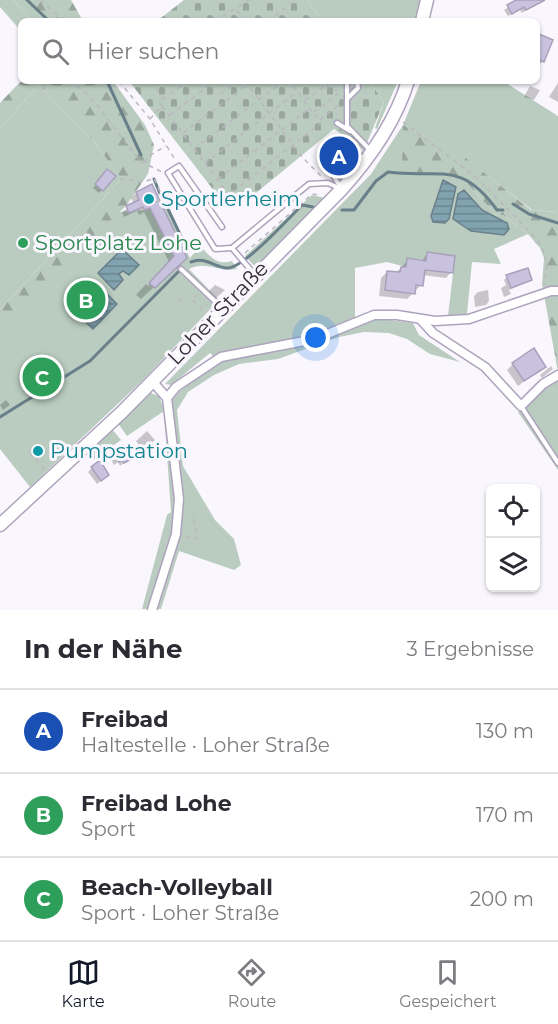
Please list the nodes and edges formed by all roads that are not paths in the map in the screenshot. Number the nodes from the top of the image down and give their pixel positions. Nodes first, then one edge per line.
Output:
1 (426, 0) edge
2 (423, 18) edge
3 (347, 84) edge
4 (357, 84) edge
5 (407, 84) edge
6 (347, 97) junction
7 (337, 123) dead end
8 (353, 134) junction
9 (370, 157) junction
10 (341, 190) junction
11 (222, 227) dead end
12 (232, 248) junction
13 (181, 269) dead end
14 (255, 275) junction
15 (555, 291) edge
16 (222, 308) junction
17 (421, 320) junction
18 (558, 375) edge
19 (152, 381) junction
20 (167, 398) junction
21 (521, 406) junction
22 (558, 463) edge
23 (0, 525) edge
24 (152, 610) edge

1 - 2 street
3 - 6 lane
4 - 6 lane
5 - 9 street, Loher Straße
6 - 8 lane
7 - 8 lane
8 - 9 lane
9 - 10 street, Loher Straße
9 - 10 lane
10 - 12 lane
10 - 14 street, Loher Straße
11 - 12 lane
12 - 14 lane
13 - 16 lane
14 - 16 street, Loher Straße
15 - 17 street
16 - 19 street, Loher Straße
17 - 20 street
17 - 21 street
18 - 21 street
19 - 20 street
19 - 23 street, Loher Straße
20 - 24 street
21 - 22 lane

